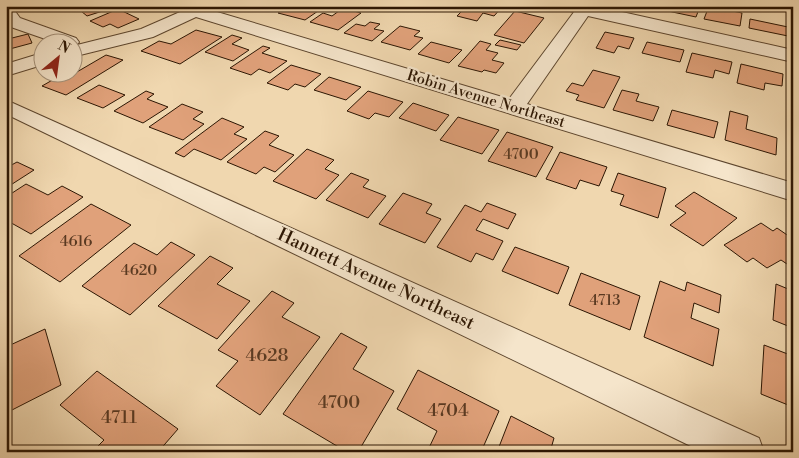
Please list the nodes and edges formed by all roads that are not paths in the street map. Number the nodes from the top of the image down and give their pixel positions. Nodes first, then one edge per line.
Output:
1 (187, 8) edge
2 (579, 8) edge
3 (6, 11) edge
4 (40, 32) edge
5 (82, 45) edge
6 (793, 56) edge
7 (32, 62) edge
8 (6, 70) edge
9 (6, 106) edge
10 (514, 107) junction
11 (793, 192) edge
12 (745, 452) edge

1 - 5 street
1 - 10 street, Robin Avenue Northeast
2 - 6 street
2 - 10 street
3 - 4 street
7 - 8 street
9 - 12 street, Hannett Avenue Northeast
10 - 11 street, Robin Avenue Northeast

